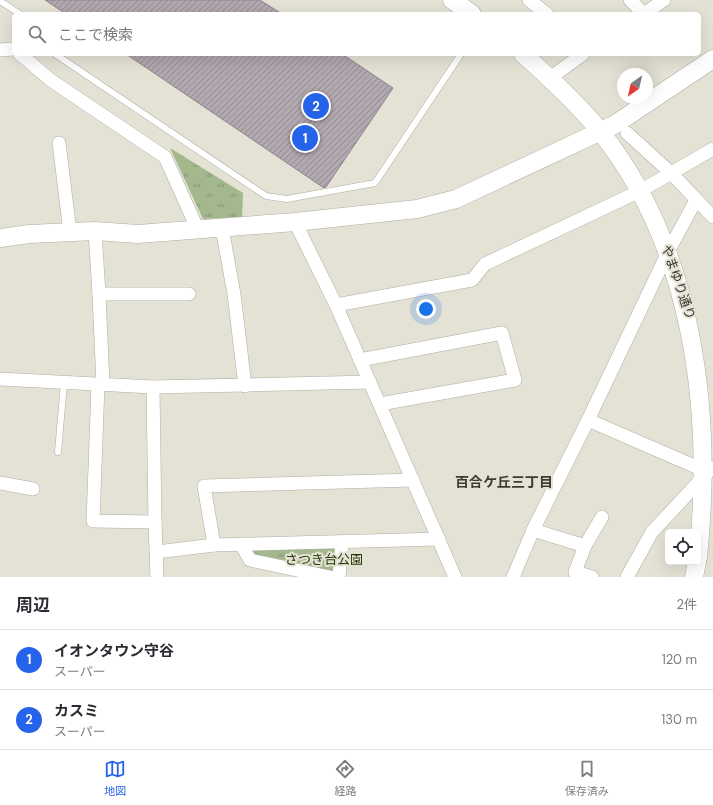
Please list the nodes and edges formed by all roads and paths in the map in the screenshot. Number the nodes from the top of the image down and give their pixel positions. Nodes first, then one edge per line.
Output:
1 (452, 0) edge
2 (529, 0) edge
3 (630, 0) edge
4 (664, 0) edge
5 (0, 1) edge
6 (17, 12) edge
7 (469, 12) edge
8 (544, 12) edge
9 (642, 12) edge
10 (647, 12) edge
11 (12, 49) edge
12 (0, 50) edge
13 (22, 56) edge
14 (58, 56) edge
15 (460, 56) edge
16 (525, 56) edge
17 (580, 56) edge
18 (713, 59) edge
19 (550, 78) junction
20 (600, 132) junction
21 (627, 133) dead end
22 (59, 143) dead end
23 (711, 153) edge
24 (672, 174) junction
25 (640, 191) junction
26 (696, 200) junction
27 (713, 217) edge
28 (295, 222) junction
29 (222, 228) junction
30 (198, 230) junction
31 (70, 232) junction
32 (95, 232) junction
33 (0, 238) edge
34 (669, 250) junction
35 (100, 294) junction
36 (189, 294) dead end
37 (336, 305) junction
38 (360, 360) junction
39 (0, 379) edge
40 (370, 382) junction
41 (64, 383) junction
42 (100, 385) junction
43 (245, 386) junction
44 (153, 387) junction
45 (380, 404) junction
46 (588, 420) junction
47 (58, 452) dead end
48 (710, 470) edge
49 (413, 480) junction
50 (0, 483) edge
51 (33, 488) dead end
52 (602, 517) dead end
53 (154, 522) junction
54 (708, 529) edge
55 (533, 530) junction
56 (439, 540) junction
57 (342, 542) junction
58 (241, 544) junction
59 (214, 545) junction
60 (585, 546) junction
61 (701, 549) edge
62 (157, 552) junction
63 (696, 565) edge
64 (575, 575) edge
65 (157, 577) edge
66 (330, 577) edge
67 (339, 577) edge
68 (455, 577) edge
69 (513, 577) edge
70 (592, 577) edge
71 (627, 577) edge
72 (694, 577) edge

1 - 7 street
2 - 8 street
3 - 9 street
4 - 10 street
5 - 6 lane
11 - 12 street
13 - 30 street
14 - 15 lane
16 - 19 street, やまゆり通り
17 - 19 street
18 - 20 street
19 - 20 street, やまゆり通り
20 - 25 street, やまゆり通り
20 - 28 street
21 - 24 street
22 - 31 street
23 - 24 street
24 - 25 street
24 - 26 street
25 - 34 street, やまゆり通り
25 - 37 street
26 - 27 street
26 - 34 street
28 - 29 street
28 - 37 street
29 - 30 street
29 - 43 street
30 - 32 street
31 - 32 street
31 - 33 street
32 - 35 street
34 - 46 street
34 - 48 street, やまゆり通り
35 - 36 street
35 - 42 street
37 - 38 street
38 - 40 street
38 - 45 street
39 - 41 street
40 - 43 street
40 - 45 street
41 - 42 street
41 - 47 lane
42 - 44 street
42 - 53 street
43 - 44 street
44 - 53 street
45 - 49 street
46 - 48 street
46 - 55 street
48 - 54 street, やまゆり通り
48 - 71 street
49 - 56 street
49 - 59 street
50 - 51 street
52 - 60 street
53 - 62 street
54 - 61 street, やまゆり通り
55 - 60 street
55 - 69 street
56 - 57 street
56 - 68 street
57 - 58 street
57 - 67 street
58 - 59 street
58 - 66 street
59 - 62 street
60 - 64 street
62 - 65 street
63 - 72 street
64 - 70 street

